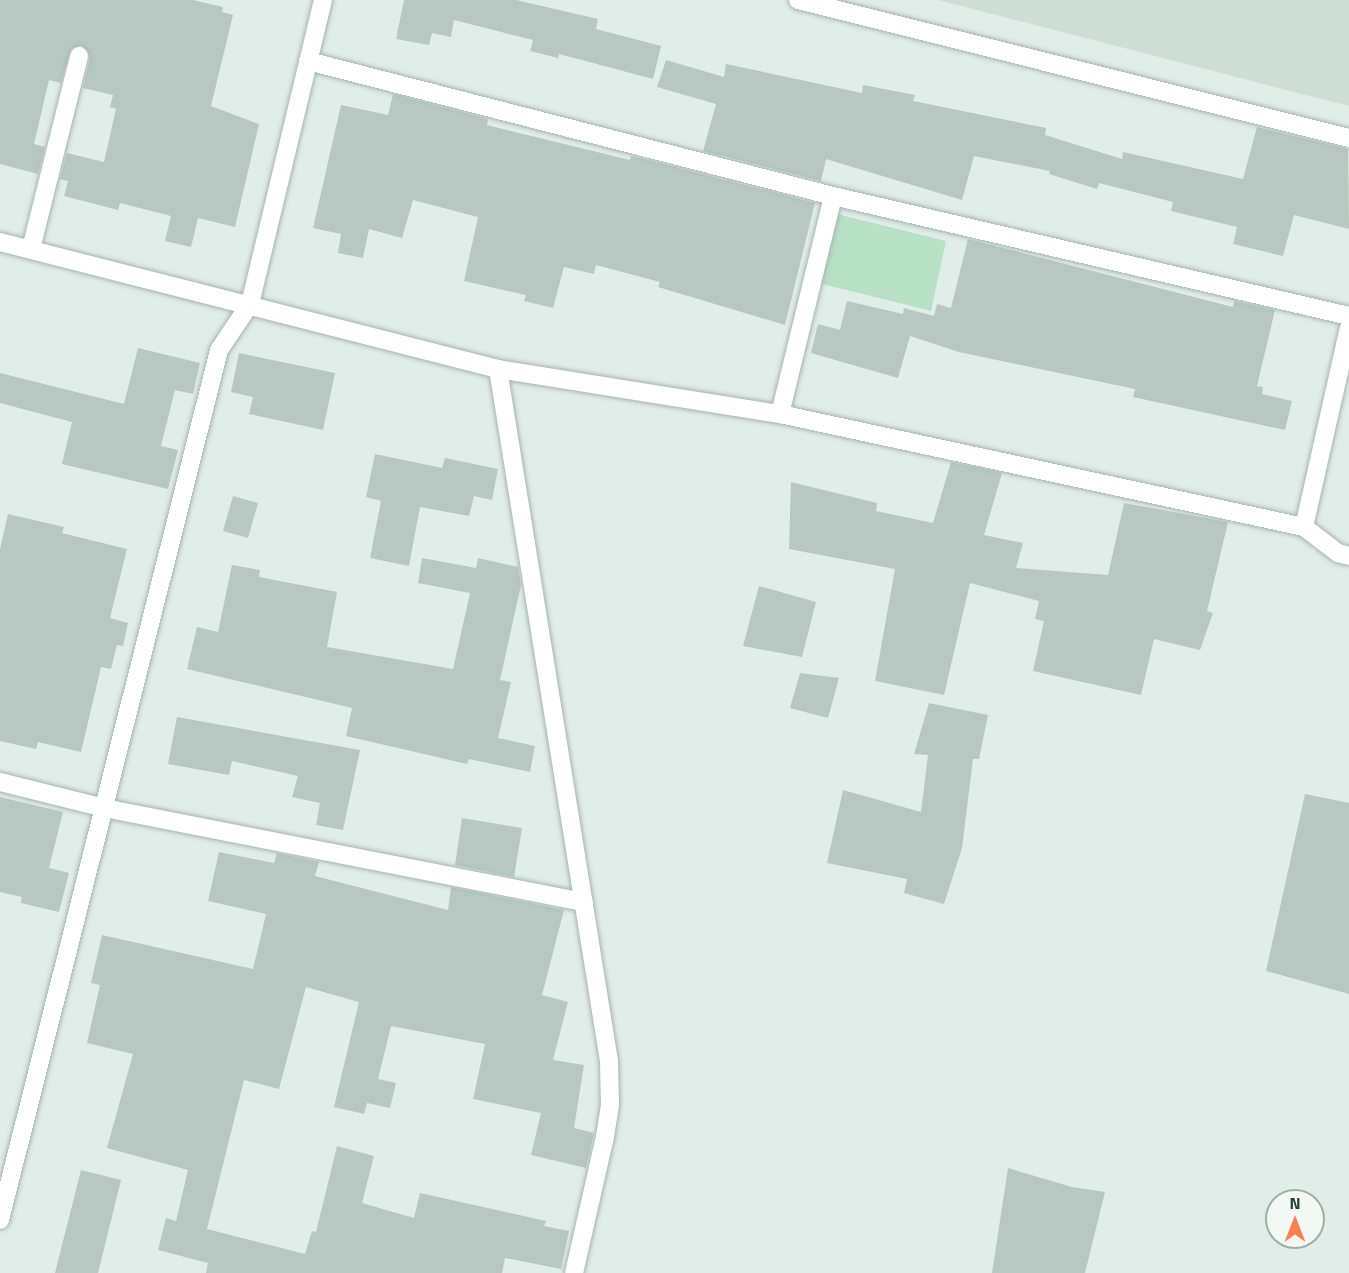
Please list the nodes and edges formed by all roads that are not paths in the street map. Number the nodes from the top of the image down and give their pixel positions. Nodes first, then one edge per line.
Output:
1 (323, 0) edge
2 (798, 0) edge
3 (79, 56) dead end
4 (308, 61) junction
5 (1349, 138) edge
6 (833, 196) junction
7 (0, 242) edge
8 (31, 249) junction
9 (250, 304) junction
10 (1349, 316) edge
11 (1348, 335) edge
12 (498, 369) junction
13 (780, 414) junction
14 (1304, 527) junction
15 (1344, 554) edge
16 (0, 782) edge
17 (104, 808) junction
18 (584, 902) junction
19 (0, 1220) edge
20 (574, 1273) edge

1 - 4 street
2 - 5 street
3 - 8 street
4 - 6 street
4 - 9 street
6 - 10 street
6 - 13 street
7 - 8 street
8 - 9 street
9 - 12 street
9 - 17 street
11 - 14 street
12 - 13 street
12 - 18 street
13 - 14 street
14 - 15 street
16 - 17 street
17 - 18 street
17 - 19 street
18 - 20 street

